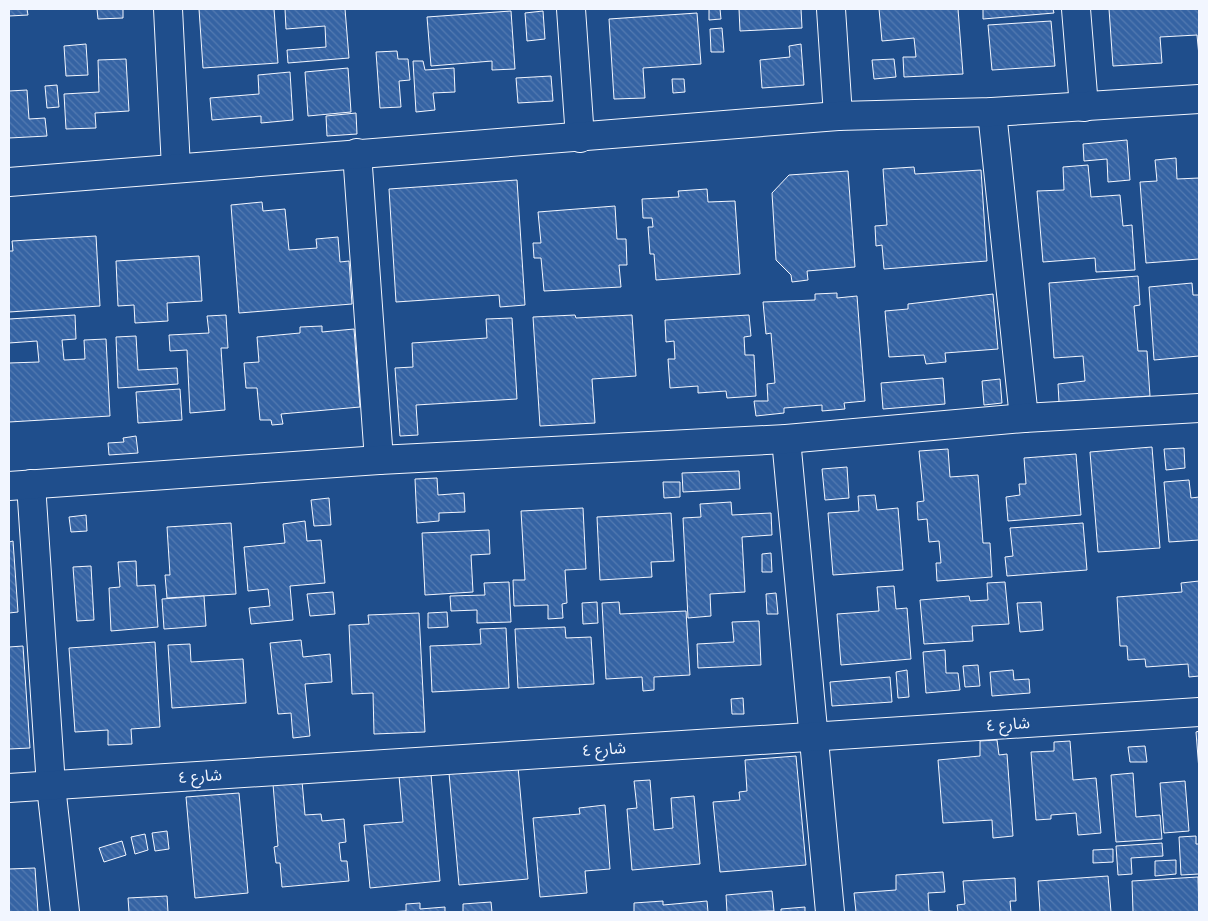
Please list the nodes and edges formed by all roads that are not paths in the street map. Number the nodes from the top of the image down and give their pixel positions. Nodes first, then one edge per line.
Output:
1 (168, 9) edge
2 (571, 9) edge
3 (832, 9) edge
4 (1076, 9) edge
5 (1199, 99) edge
6 (1084, 107) junction
7 (992, 112) junction
8 (838, 116) junction
9 (580, 138) junction
10 (358, 153) junction
11 (176, 168) junction
12 (9, 182) edge
13 (1199, 408) edge
14 (1024, 418) junction
15 (786, 439) junction
16 (379, 460) junction
17 (20, 485) edge
18 (1199, 712) edge
19 (814, 736) junction
20 (51, 786) junction
21 (9, 788) edge
22 (65, 912) edge
23 (830, 912) edge

1 - 11 street
2 - 9 street
3 - 8 street
4 - 6 street
5 - 6 street
6 - 7 street
7 - 8 street
7 - 14 street
8 - 9 street
9 - 10 street
10 - 11 street
10 - 16 street
11 - 12 street
13 - 14 street
14 - 15 street
15 - 16 street
15 - 19 street
16 - 17 street
17 - 20 street
18 - 19 street, شارع ٤
19 - 20 street, شارع ٤
19 - 23 street
20 - 21 street, شارع ٤
20 - 22 street

